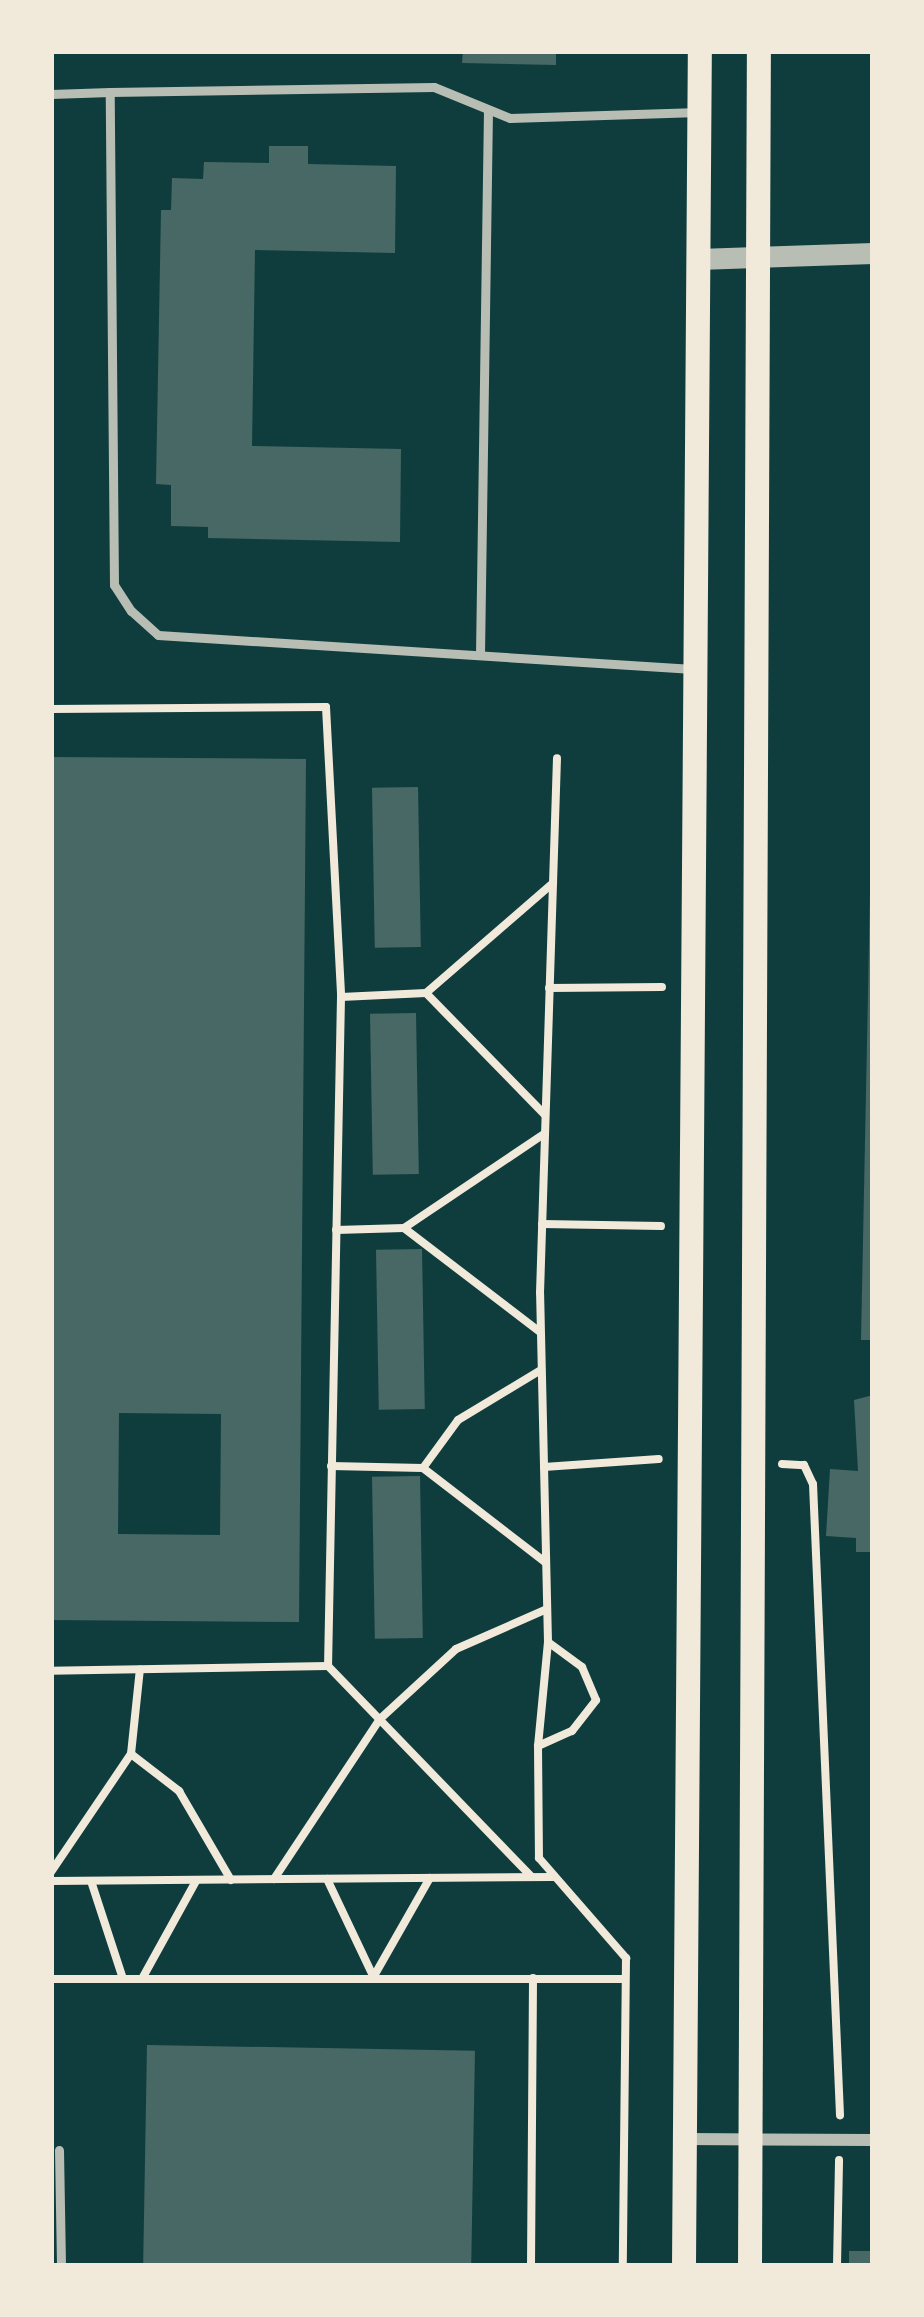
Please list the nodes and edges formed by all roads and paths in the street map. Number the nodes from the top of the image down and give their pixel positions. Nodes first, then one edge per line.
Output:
1 (700, 51) edge
2 (759, 51) edge
3 (110, 92) junction
4 (51, 94) edge
5 (488, 111) junction
6 (699, 112) junction
7 (873, 254) edge
8 (758, 255) junction
9 (698, 259) junction
10 (480, 655) junction
11 (695, 669) junction
12 (51, 709) edge
13 (557, 758) dead end
14 (553, 883) junction
15 (693, 987) junction
16 (550, 988) junction
17 (426, 993) junction
18 (340, 997) junction
19 (545, 1115) junction
20 (544, 1135) junction
21 (542, 1224) junction
22 (692, 1226) junction
23 (404, 1228) junction
24 (336, 1230) junction
25 (541, 1332) junction
26 (541, 1370) junction
27 (690, 1457) junction
28 (754, 1463) junction
29 (332, 1466) junction
30 (544, 1467) junction
31 (423, 1468) junction
32 (545, 1562) junction
33 (547, 1610) junction
34 (548, 1642) junction
35 (328, 1666) junction
36 (140, 1669) junction
37 (51, 1671) edge
38 (380, 1720) junction
39 (538, 1746) junction
40 (131, 1754) junction
41 (51, 1872) edge
42 (531, 1877) junction
43 (555, 1877) junction
44 (430, 1878) junction
45 (327, 1879) junction
46 (196, 1880) junction
47 (231, 1880) junction
48 (273, 1880) junction
49 (51, 1881) edge
50 (92, 1881) junction
51 (122, 1976) junction
52 (143, 1977) junction
53 (374, 1978) junction
54 (533, 1978) junction
55 (51, 1979) edge
56 (625, 1979) junction
57 (750, 2138) junction
58 (685, 2139) junction
59 (839, 2139) junction
60 (873, 2140) edge
61 (58, 2150) dead end
62 (61, 2266) edge
63 (531, 2266) edge
64 (623, 2266) edge
65 (684, 2266) edge
66 (750, 2266) edge
67 (837, 2266) edge

1 - 6 main road
2 - 8 main road
3 - 4 lane
3 - 5 lane
3 - 10 lane
5 - 6 lane
5 - 10 lane
6 - 9 main road
7 - 8 street
8 - 9 street
8 - 28 main road
9 - 11 main road
10 - 11 lane
11 - 15 main road
12 - 18 path
13 - 14 path
14 - 16 path
14 - 17 path
15 - 16 path
15 - 22 main road
16 - 19 path
17 - 18 path
17 - 19 path
18 - 24 path
19 - 20 path
20 - 21 path
20 - 23 path
21 - 22 path
21 - 25 path
22 - 27 main road
23 - 24 path
23 - 25 path
24 - 29 path
25 - 26 path
26 - 30 path
26 - 31 path
27 - 30 path
27 - 58 main road
28 - 57 main road
28 - 59 path
29 - 31 path
29 - 35 path
30 - 32 path
31 - 32 path
32 - 33 path
33 - 34 path
33 - 38 path
34 - 39 path
34 - 39 path
35 - 36 path
35 - 38 path
36 - 37 path
36 - 40 path
38 - 42 path
38 - 48 path
39 - 43 path
40 - 41 path
40 - 47 path
42 - 43 path
42 - 44 path
43 - 56 path
44 - 45 path
44 - 53 path
45 - 48 path
45 - 53 path
46 - 47 path
46 - 50 path
46 - 52 path
47 - 48 path
49 - 50 path
50 - 51 path
51 - 52 path
51 - 55 path
52 - 53 path
53 - 54 path
54 - 56 path
54 - 63 path
56 - 64 path
57 - 58 street
57 - 59 street
57 - 66 main road
58 - 65 main road
59 - 60 street
59 - 67 path
61 - 62 lane

